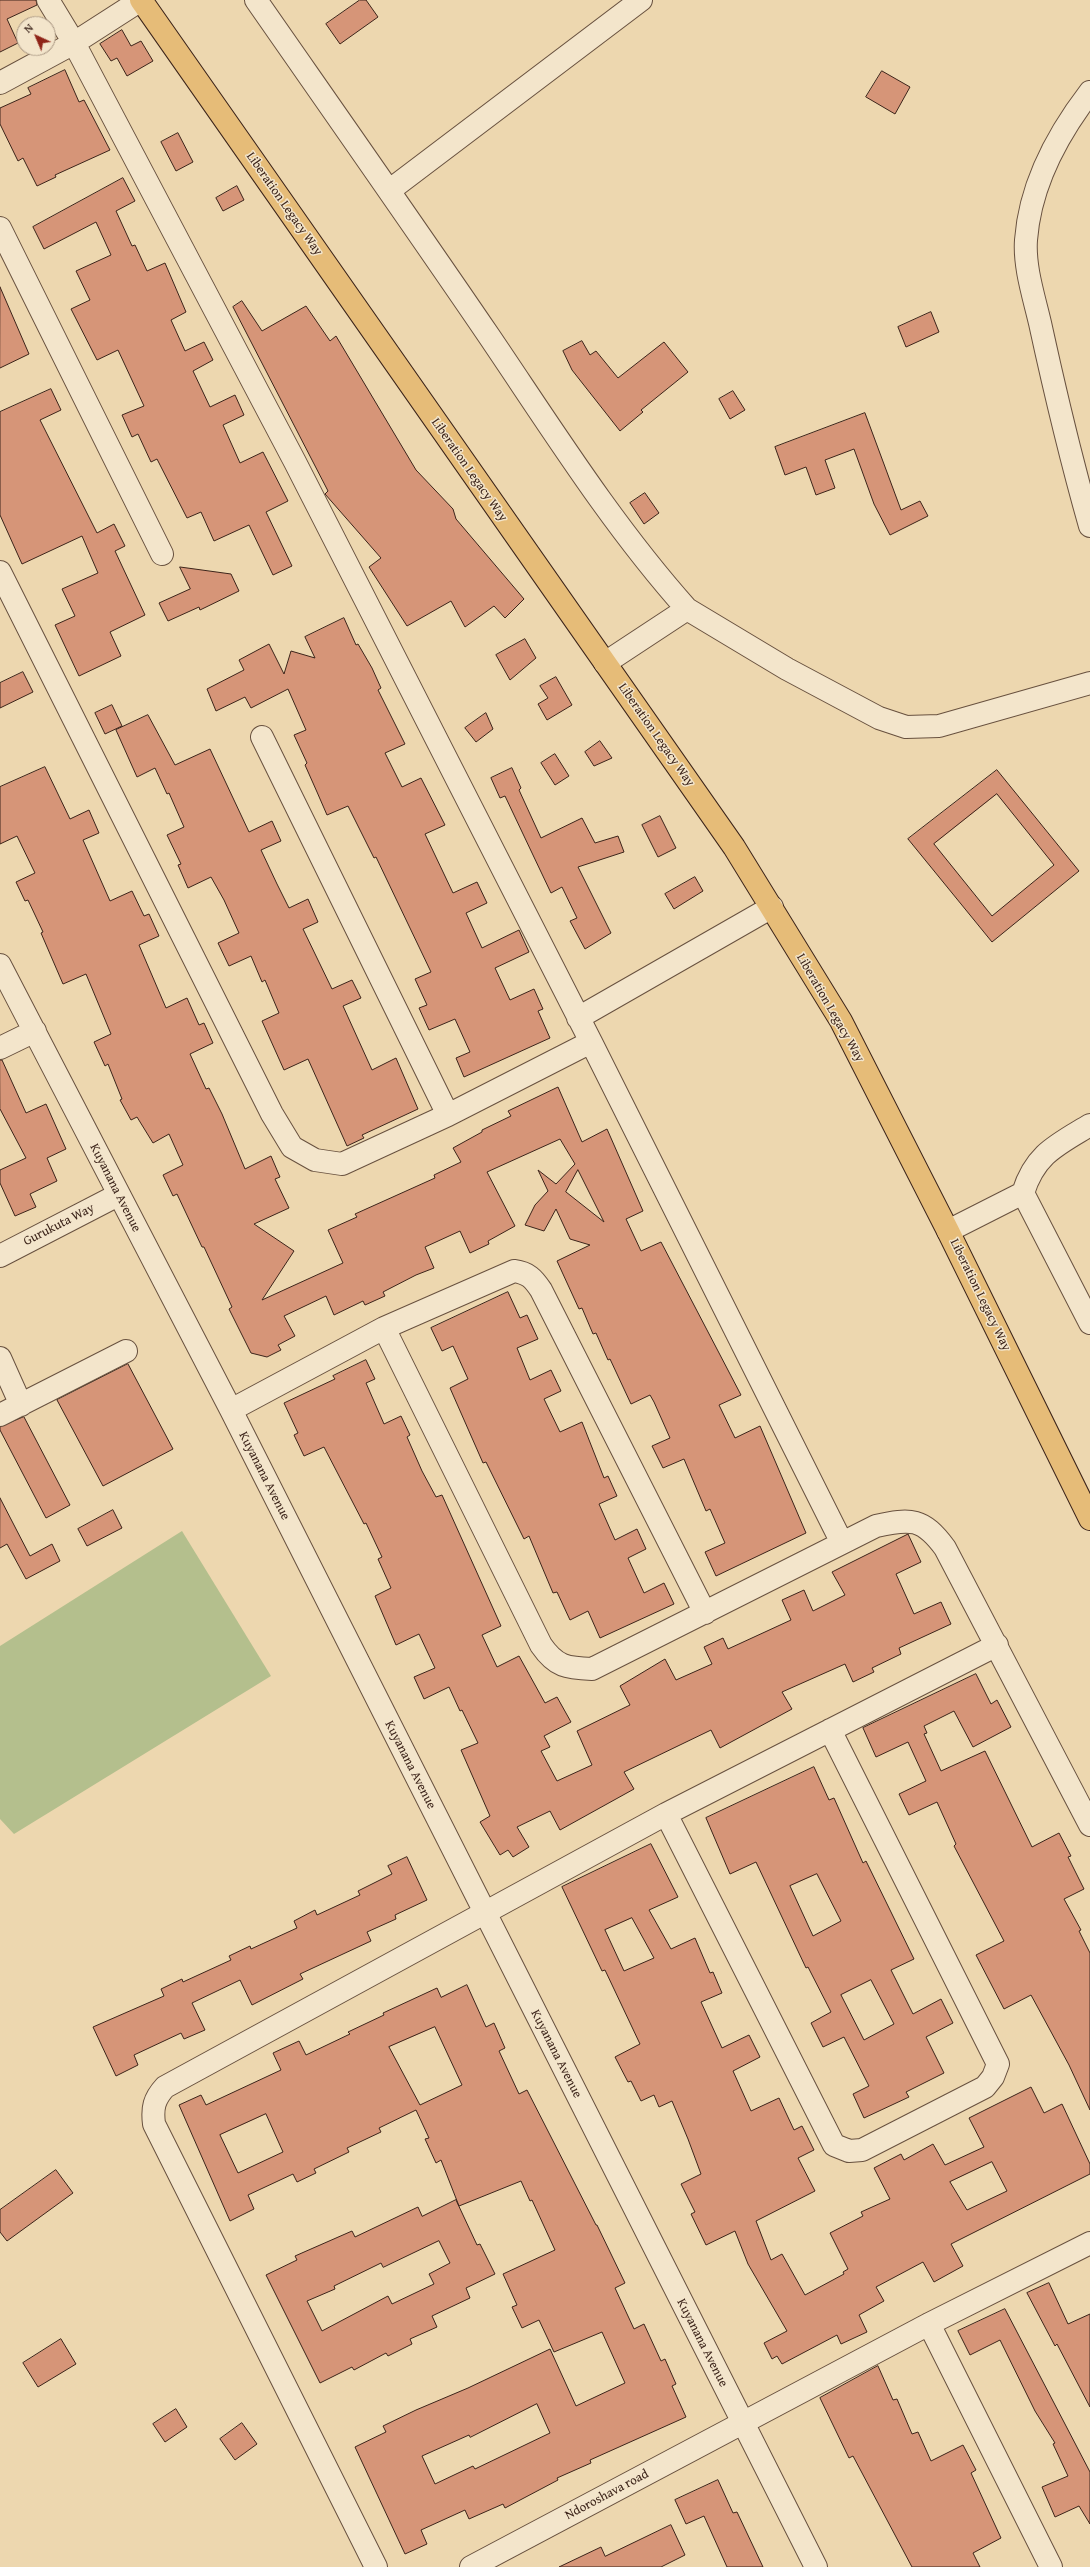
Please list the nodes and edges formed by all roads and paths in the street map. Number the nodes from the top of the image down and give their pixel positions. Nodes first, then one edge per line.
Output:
1 (48, 0) edge
2 (141, 0) edge
3 (256, 0) edge
4 (640, 0) edge
5 (74, 43) junction
6 (0, 83) edge
7 (1090, 92) edge
8 (390, 190) junction
9 (0, 228) edge
10 (1090, 526) edge
11 (162, 554) dead end
12 (0, 572) edge
13 (687, 609) junction
14 (605, 663) junction
15 (1090, 683) edge
16 (262, 737) dead end
17 (772, 907) junction
18 (0, 965) edge
19 (578, 1018) junction
20 (35, 1031) junction
21 (591, 1042) junction
22 (0, 1048) edge
23 (448, 1115) junction
24 (1090, 1125) edge
25 (1023, 1193) junction
26 (118, 1195) junction
27 (948, 1231) junction
28 (0, 1256) edge
29 (1090, 1323) edge
30 (384, 1328) junction
31 (126, 1351) dead end
32 (0, 1358) edge
33 (21, 1405) junction
34 (231, 1410) junction
35 (0, 1415) edge
36 (1090, 1519) edge
37 (842, 1543) junction
38 (705, 1613) junction
39 (997, 1645) junction
40 (830, 1730) junction
41 (666, 1814) junction
42 (1090, 1825) edge
43 (484, 1911) junction
44 (1090, 2243) edge
45 (929, 2324) junction
46 (742, 2422) junction
47 (376, 2567) edge
48 (471, 2567) edge
49 (816, 2567) edge
50 (1051, 2567) edge

1 - 5 street
2 - 5 street
2 - 14 main road, Liberation Legacy Way
3 - 8 street
4 - 8 street
5 - 6 street
5 - 19 street
7 - 10 street
8 - 13 street
9 - 11 street
12 - 23 street
13 - 14 street
13 - 15 street
14 - 17 main road, Liberation Legacy Way
16 - 23 street
17 - 19 street
17 - 27 main road, Liberation Legacy Way
18 - 20 street, Kuyanana Avenue
19 - 21 street
20 - 22 street
20 - 26 street, Kuyanana Avenue
21 - 23 street
21 - 37 street
24 - 25 street
25 - 27 street
25 - 29 street
26 - 28 street, Gurukuta Way
26 - 34 street, Kuyanana Avenue
27 - 36 main road, Liberation Legacy Way
30 - 34 street
30 - 38 street
30 - 38 street
31 - 33 street
32 - 33 street
33 - 35 street
34 - 43 street, Kuyanana Avenue
37 - 38 street
37 - 39 street
39 - 40 street
39 - 42 street
40 - 41 street
40 - 41 street
41 - 43 street
43 - 46 street, Kuyanana Avenue
43 - 47 street
44 - 45 street, Ndoroshava road
45 - 46 street, Ndoroshava road
45 - 50 street
46 - 48 street, Ndoroshava road
46 - 49 street, Kuyanana Avenue

